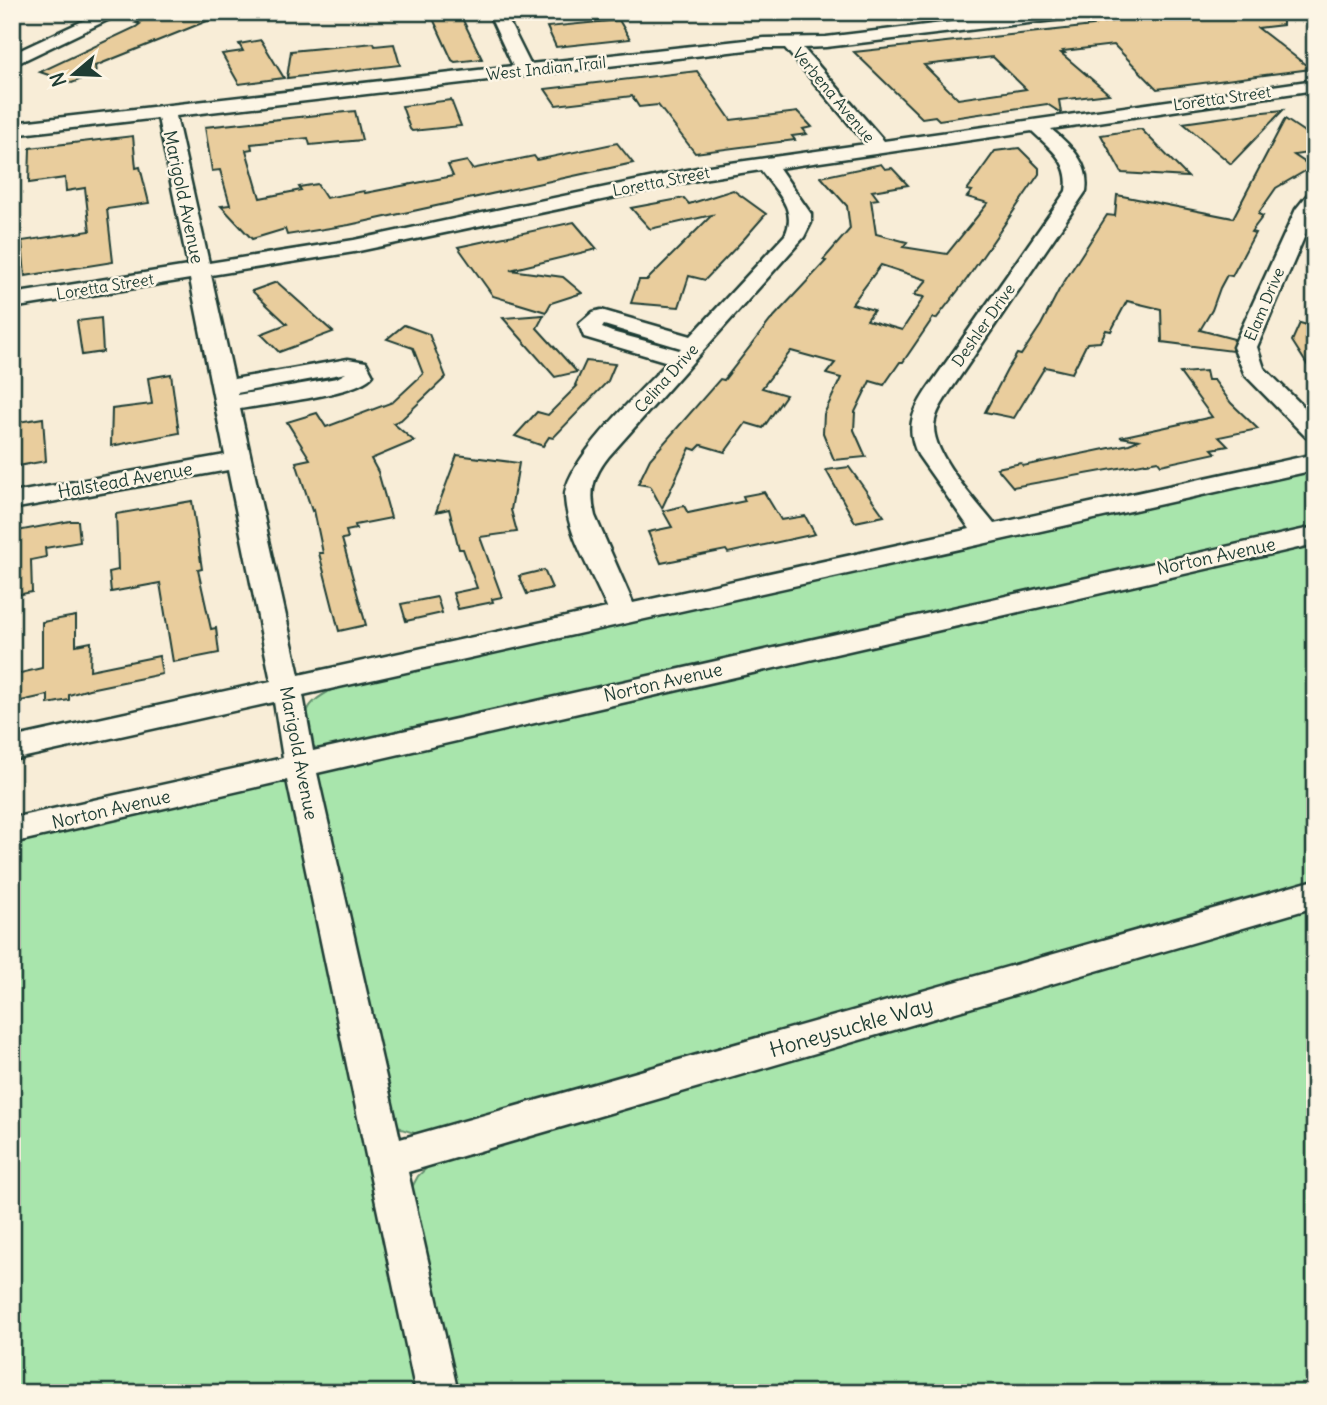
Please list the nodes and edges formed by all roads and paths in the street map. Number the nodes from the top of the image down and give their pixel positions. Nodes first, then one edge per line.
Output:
1 (117, 12) edge
2 (496, 12) edge
3 (1079, 12) edge
4 (790, 43) junction
5 (12, 61) edge
6 (524, 70) junction
7 (1311, 88) edge
8 (166, 111) junction
9 (1036, 125) junction
10 (12, 129) edge
11 (878, 147) junction
12 (766, 163) junction
13 (1315, 198) edge
14 (200, 271) junction
15 (12, 301) edge
16 (1315, 432) edge
17 (239, 460) junction
18 (1315, 462) edge
19 (12, 501) edge
20 (988, 534) junction
21 (1315, 535) edge
22 (624, 614) junction
23 (287, 689) junction
24 (12, 749) edge
25 (300, 765) junction
26 (12, 831) edge
27 (1315, 893) edge
28 (387, 1160) junction
29 (437, 1393) edge

1 - 5 street
2 - 6 street
3 - 4 street, West Indian Trail
4 - 6 street, West Indian Trail
4 - 11 street, Verbena Avenue
6 - 8 street, West Indian Trail
7 - 9 street, Loretta Street
8 - 10 street, West Indian Trail
8 - 14 street, Marigold Avenue
9 - 11 street, Loretta Street
9 - 20 street, Deshler Drive
11 - 12 street, Loretta Street
12 - 14 street, Loretta Street
12 - 22 street, Celina Drive
13 - 16 street, Elam Drive
14 - 15 street, Loretta Street
14 - 17 street, Marigold Avenue
17 - 19 street, Halstead Avenue
17 - 23 street, Marigold Avenue
18 - 20 street
20 - 22 street
21 - 25 street, Norton Avenue
22 - 23 street
23 - 24 street
23 - 25 street, Marigold Avenue
25 - 26 street, Norton Avenue
25 - 28 street, Marigold Avenue
27 - 28 street, Honeysuckle Way
28 - 29 street, Marigold Avenue

